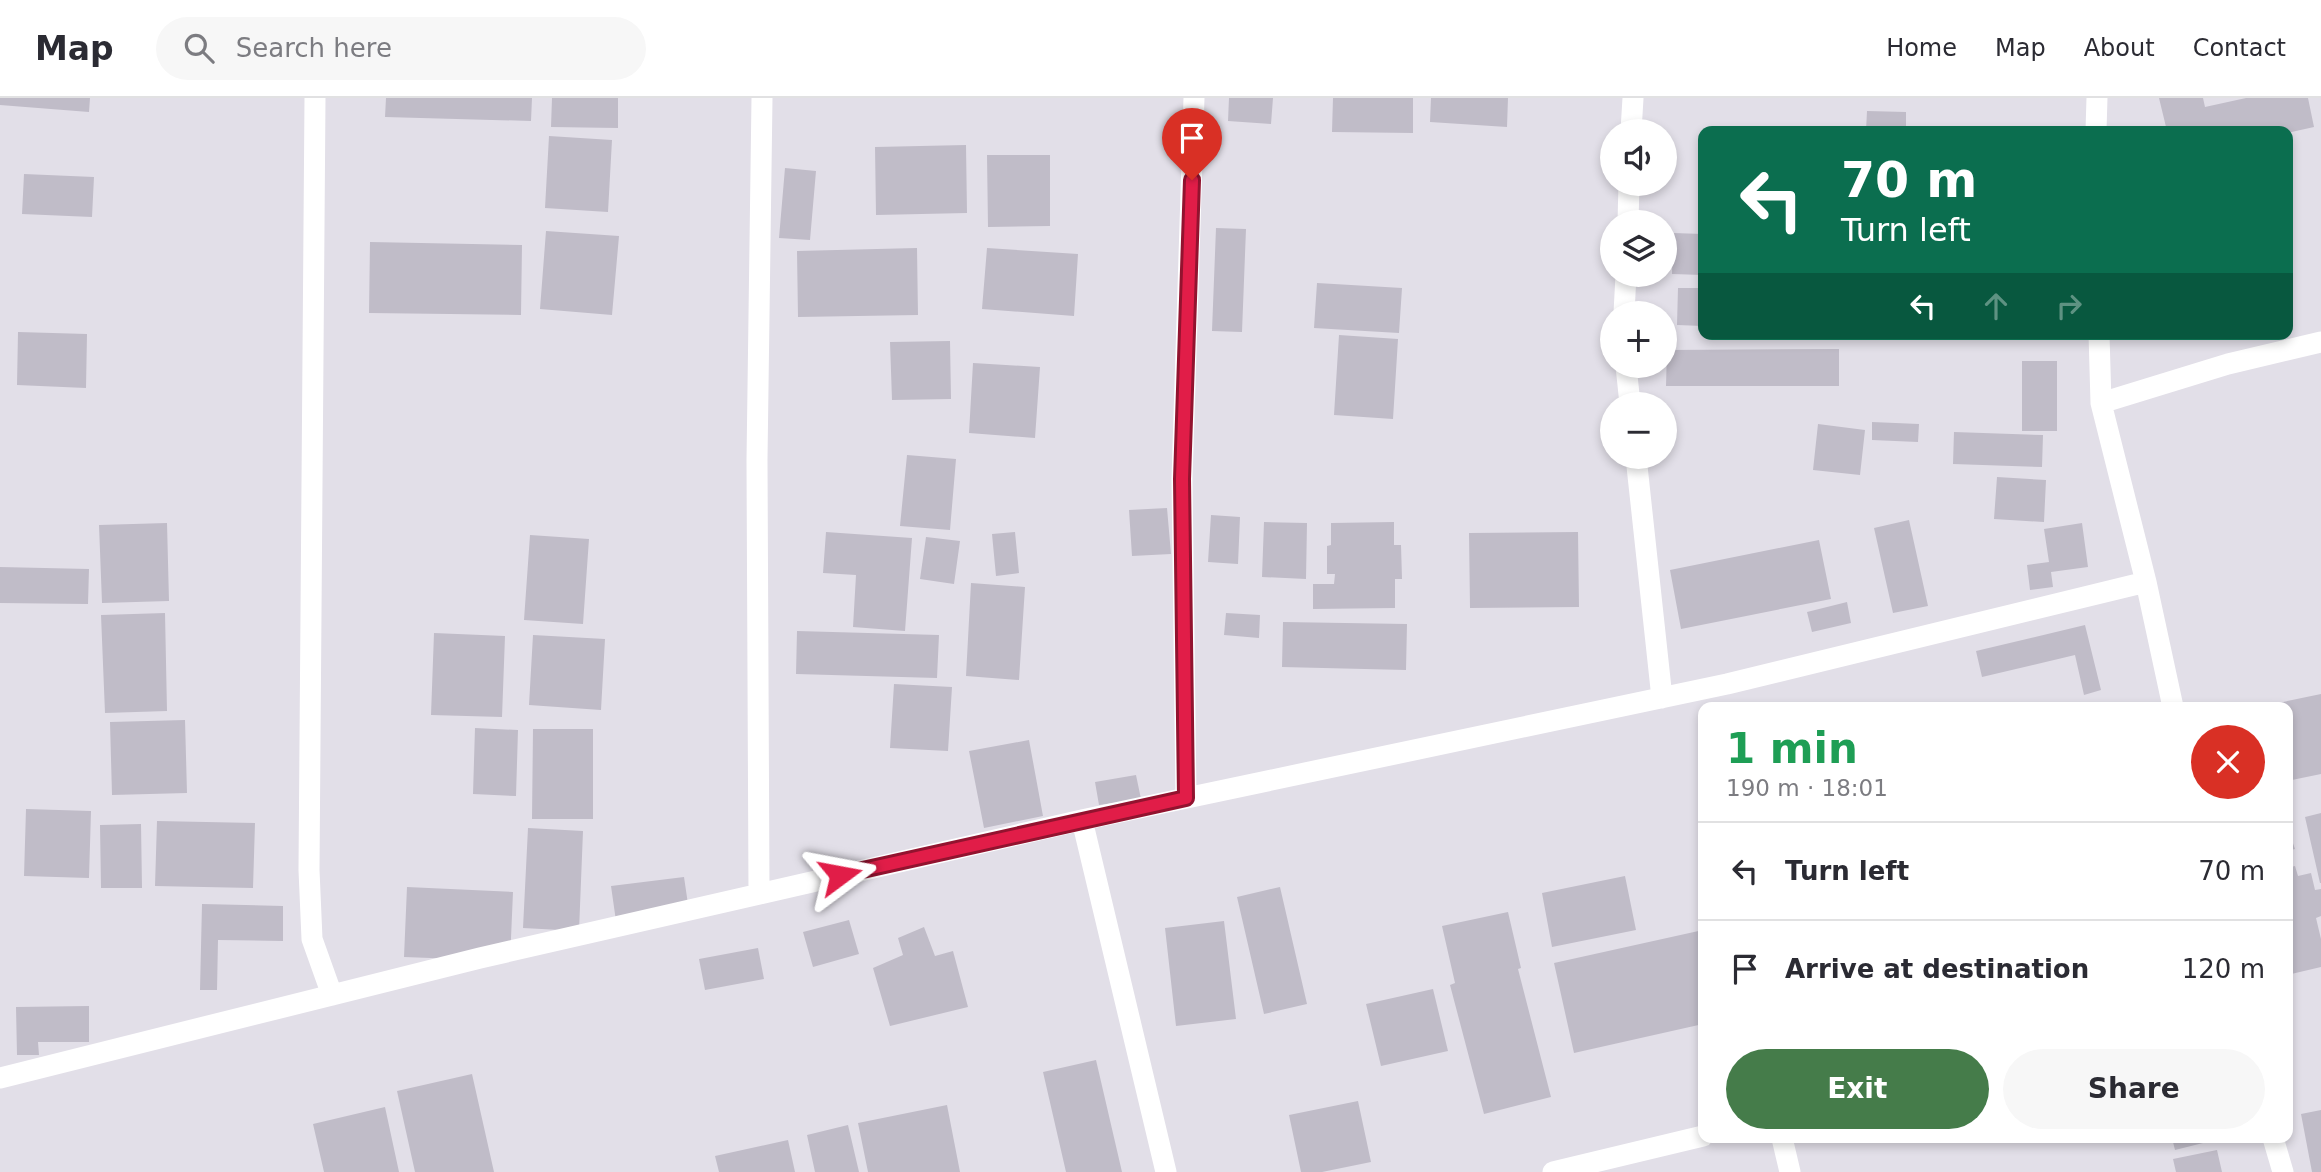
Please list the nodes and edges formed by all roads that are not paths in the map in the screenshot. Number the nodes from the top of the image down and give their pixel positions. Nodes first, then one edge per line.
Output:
1 (315, 98) edge
2 (762, 98) edge
3 (1194, 98) edge
4 (1633, 98) edge
5 (2097, 98) edge
6 (1632, 119) edge
7 (2096, 126) edge
8 (2099, 340) edge
9 (2321, 342) edge
10 (2101, 403) junction
11 (1637, 469) edge
12 (2146, 582) junction
13 (1662, 698) junction
14 (2172, 702) edge
15 (1186, 798) junction
16 (1082, 820) junction
17 (760, 893) junction
18 (332, 995) junction
19 (0, 1078) edge
20 (1698, 1137) edge
21 (1783, 1143) edge
22 (2274, 1143) edge
23 (1166, 1172) edge
24 (1553, 1172) edge
25 (1790, 1172) edge
26 (2283, 1172) edge

1 - 18 street
2 - 17 street
3 - 15 street
4 - 6 street
5 - 7 street
8 - 10 street
9 - 10 street
10 - 12 street
11 - 13 street
12 - 13 street
12 - 14 street
13 - 15 street
15 - 16 street
16 - 17 street
16 - 23 street
17 - 18 street
18 - 19 street
20 - 24 street
21 - 25 street
22 - 26 street

